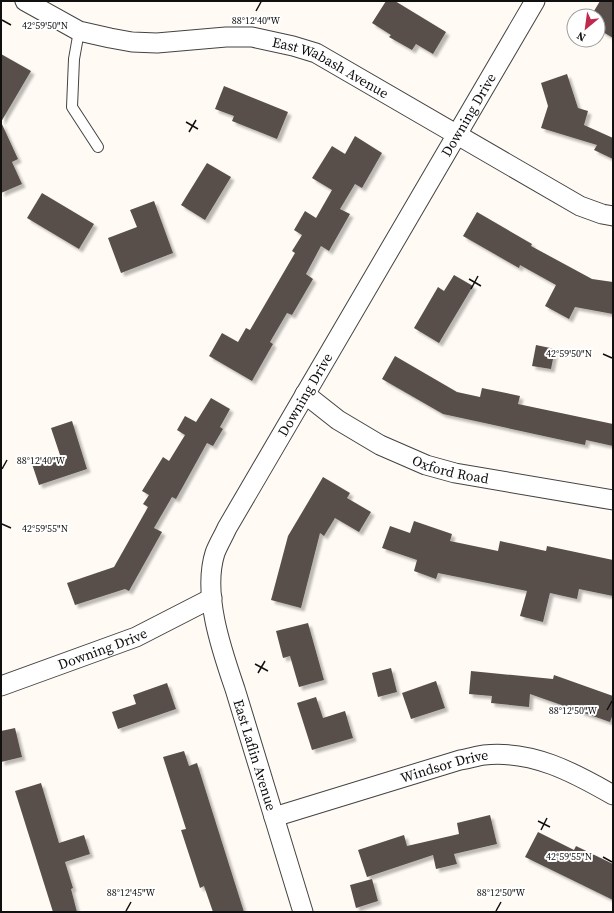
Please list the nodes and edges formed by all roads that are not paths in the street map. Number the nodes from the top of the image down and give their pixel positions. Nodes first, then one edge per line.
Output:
1 (25, 1) edge
2 (535, 1) edge
3 (79, 31) junction
4 (457, 134) junction
5 (98, 147) dead end
6 (613, 216) edge
7 (305, 394) junction
8 (613, 500) edge
9 (212, 598) junction
10 (1, 686) edge
11 (613, 795) edge
12 (274, 817) junction
13 (303, 912) edge

1 - 3 street, East Wabash Avenue
2 - 4 street, Downing Drive
3 - 4 street, East Wabash Avenue
3 - 5 lane
4 - 6 street, East Wabash Avenue
4 - 7 street, Downing Drive
7 - 8 street, Oxford Road
7 - 9 street, Downing Drive
9 - 10 street, Downing Drive
9 - 12 street, East Laflin Avenue
11 - 12 street, Windsor Drive
12 - 13 street, East Laflin Avenue

